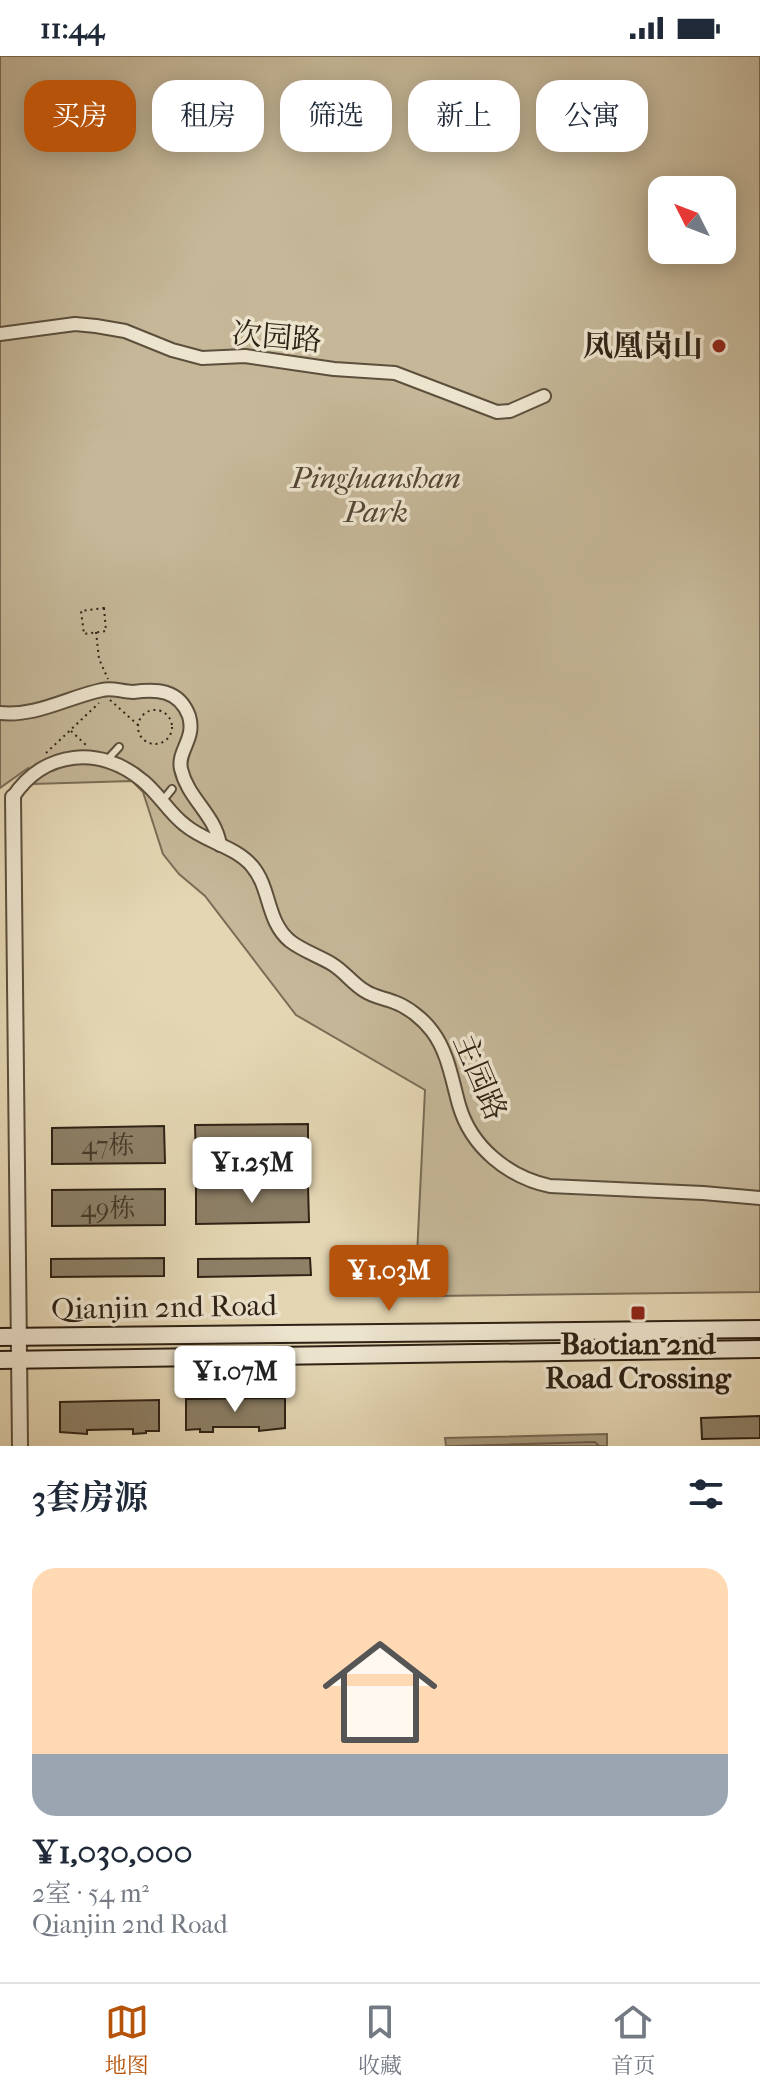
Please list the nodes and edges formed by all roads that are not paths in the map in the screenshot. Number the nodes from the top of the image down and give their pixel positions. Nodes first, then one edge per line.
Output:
1 (0, 334) edge
2 (544, 396) dead end
3 (0, 713) edge
4 (119, 747) dead end
5 (107, 760) junction
6 (172, 789) dead end
7 (13, 797) joint
8 (163, 800) junction
9 (220, 845) junction
10 (760, 1198) edge
11 (760, 1329) edge
12 (0, 1337) edge
13 (19, 1337) junction
14 (760, 1349) edge
15 (0, 1360) edge
16 (20, 1360) junction
17 (20, 1446) edge

1 - 2 street, 次园路
3 - 9 street
4 - 5 lane
5 - 7 street, 主园路
5 - 8 street, 主园路
6 - 8 lane
7 - 13 street
8 - 9 street, 主园路
9 - 10 street, 主园路
11 - 13 main road, Qianjin 2nd Road
12 - 13 main road, Qianjin 2nd Road
13 - 16 street
14 - 16 main road, Qianjin 2nd Road
15 - 16 main road, Qianjin 2nd Road
16 - 17 street

